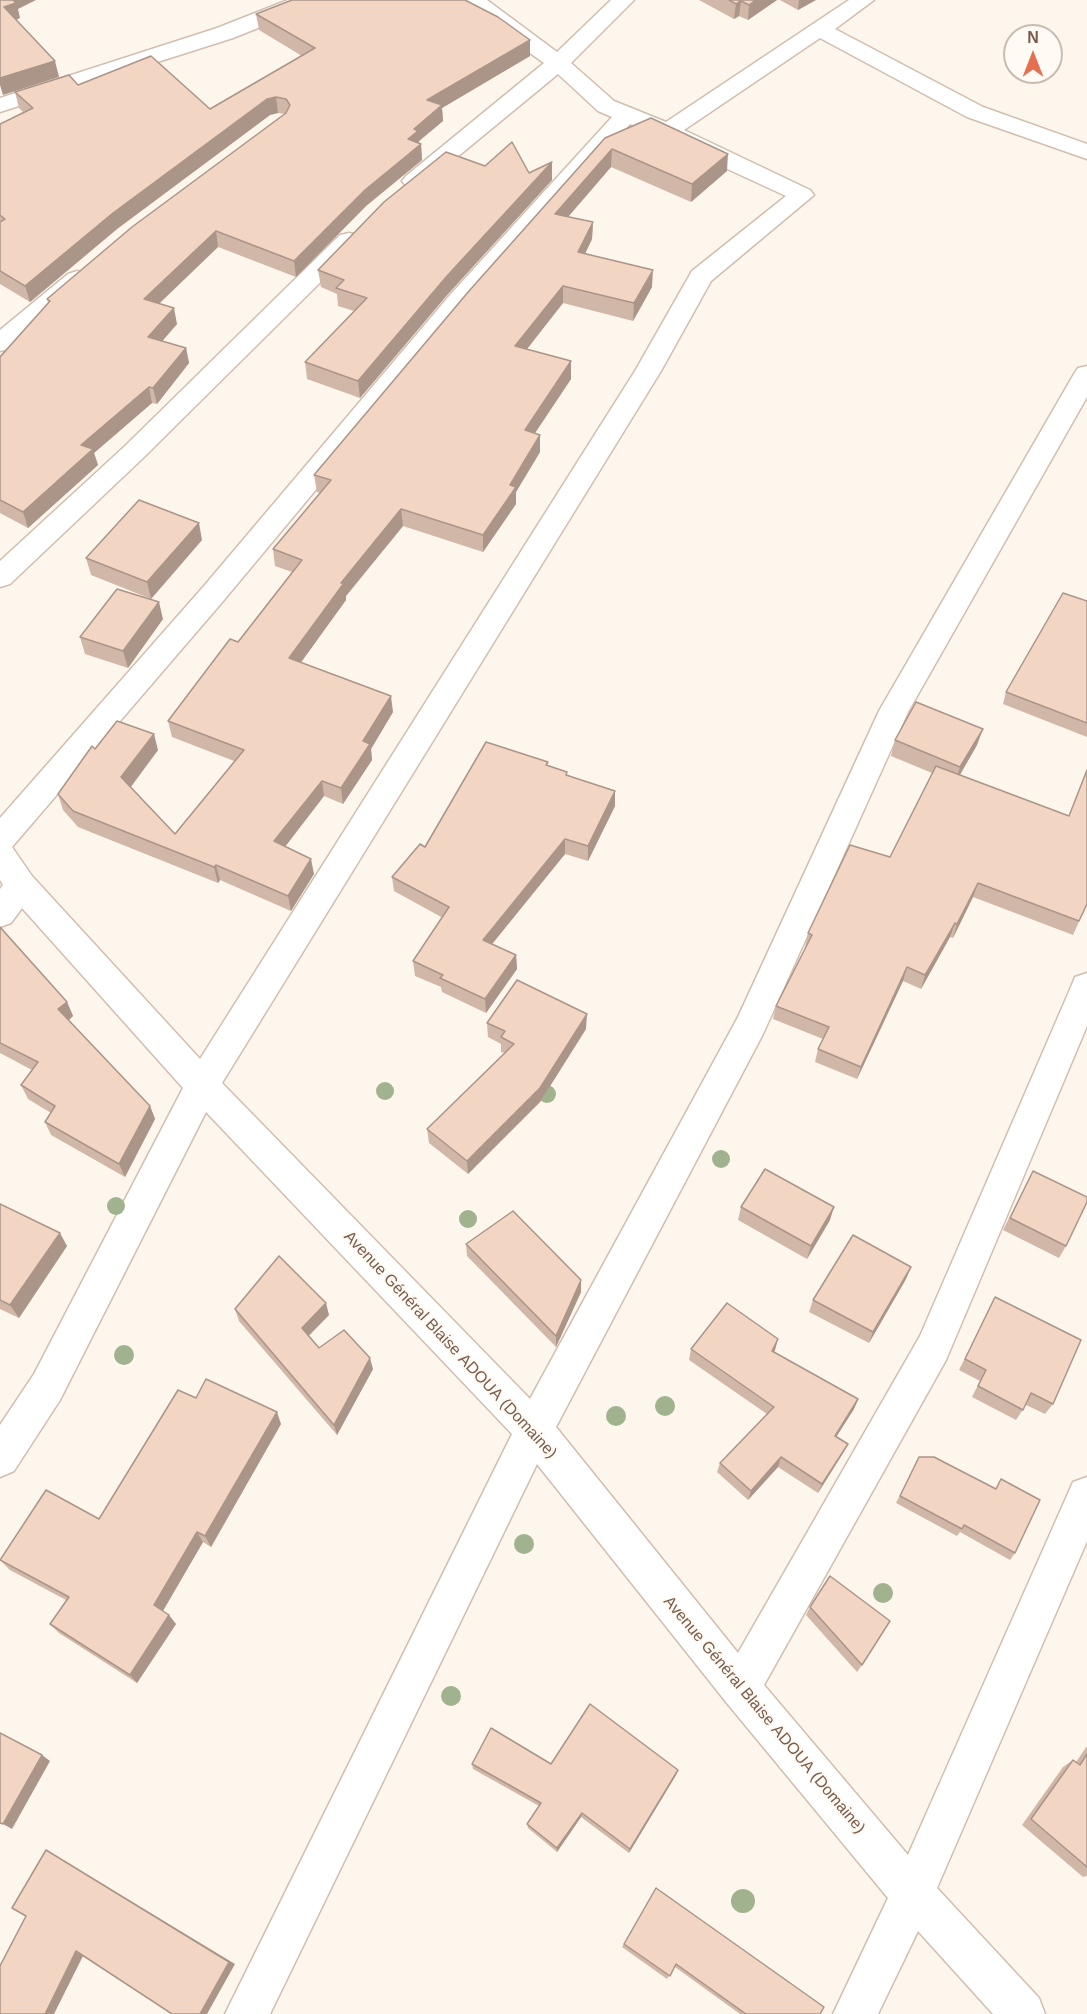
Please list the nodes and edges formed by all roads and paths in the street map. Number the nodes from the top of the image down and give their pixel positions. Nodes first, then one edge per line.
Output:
1 (307, 0) edge
2 (476, 0) edge
3 (623, 0) edge
4 (863, 0) edge
5 (819, 29) junction
6 (558, 63) junction
7 (0, 105) edge
8 (626, 115) junction
9 (668, 130) junction
10 (1087, 152) edge
11 (394, 198) edge
12 (368, 221) edge
13 (96, 262) edge
14 (0, 343) edge
15 (1087, 374) edge
16 (0, 577) edge
17 (0, 839) edge
18 (0, 855) edge
19 (10, 900) edge
20 (1087, 987) edge
21 (202, 1085) junction
22 (534, 1430) junction
23 (0, 1458) edge
24 (1087, 1496) edge
25 (740, 1688) junction
26 (913, 1894) junction
27 (247, 2014) edge
28 (855, 2014) edge
29 (1023, 2014) edge

1 - 7 street
2 - 6 street
3 - 6 street
4 - 5 street
5 - 9 street
5 - 10 street
6 - 8 street
6 - 11 street
8 - 9 street
8 - 17 street
9 - 21 street
12 - 16 street
13 - 14 street
15 - 22 street
18 - 19 street, Avenue Général Blaise ADOUA (Domaine)
19 - 21 street, Avenue Général Blaise ADOUA (Domaine)
20 - 25 street
21 - 22 street, Avenue Général Blaise ADOUA (Domaine)
21 - 23 street
22 - 25 street, Avenue Général Blaise ADOUA (Domaine)
22 - 27 street
24 - 26 street
25 - 26 street, Avenue Général Blaise ADOUA (Domaine)
26 - 28 street
26 - 29 street, Avenue Général Blaise ADOUA (Domaine)

